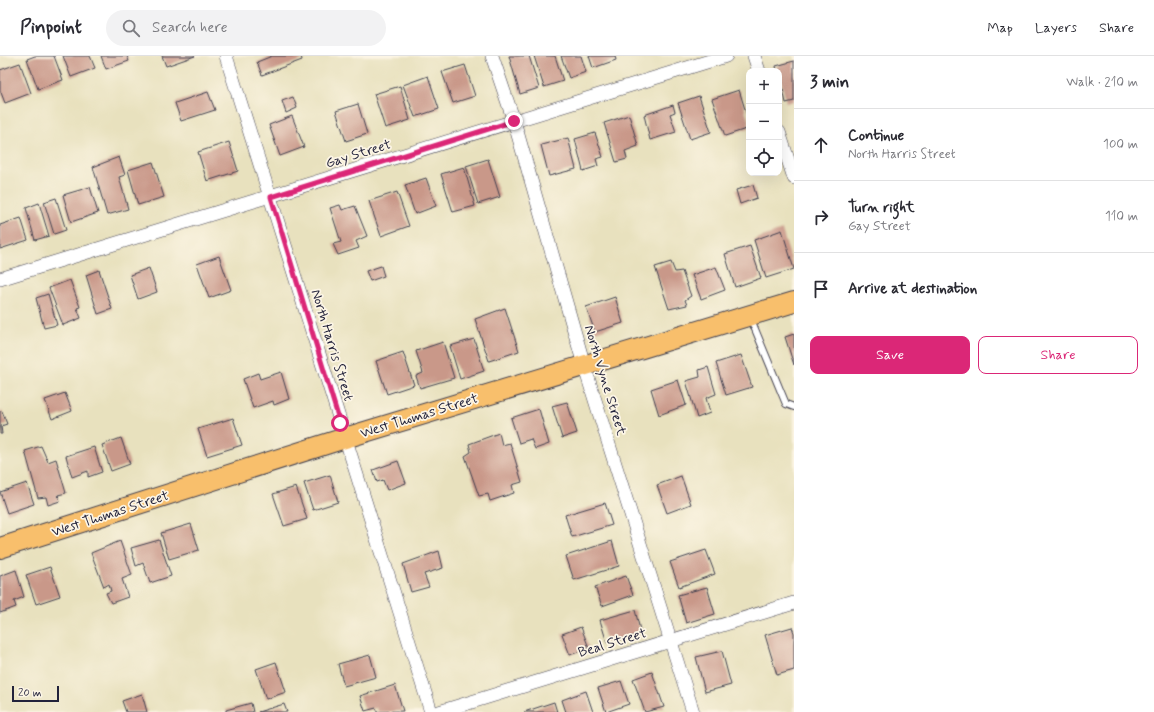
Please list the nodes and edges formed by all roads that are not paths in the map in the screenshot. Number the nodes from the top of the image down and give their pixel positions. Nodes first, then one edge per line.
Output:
1 (226, 56) edge
2 (492, 56) edge
3 (726, 56) edge
4 (754, 56) edge
5 (758, 68) edge
6 (514, 121) junction
7 (782, 140) edge
8 (794, 178) edge
9 (271, 197) junction
10 (0, 279) edge
11 (794, 302) edge
12 (749, 316) junction
13 (584, 365) junction
14 (794, 407) edge
15 (345, 438) junction
16 (0, 548) edge
17 (794, 603) edge
18 (670, 641) junction
19 (431, 712) edge
20 (439, 712) edge
21 (693, 712) edge

1 - 9 street, North Harris Street
2 - 6 street, North Vyne Street
3 - 6 street, Gay Street
4 - 5 street
6 - 9 street, Gay Street
6 - 13 street, North Vyne Street
7 - 8 street
9 - 10 street, Gay Street
9 - 15 street, North Harris Street
11 - 12 main road, West Thomas Street
12 - 13 main road, West Thomas Street
12 - 14 lane
13 - 15 main road, West Thomas Street
13 - 18 street, North Vyne Street
15 - 16 main road, West Thomas Street
15 - 19 street, North Harris Street
17 - 18 street, Beal Street
18 - 20 street, Beal Street
18 - 21 street, North Vyne Street

